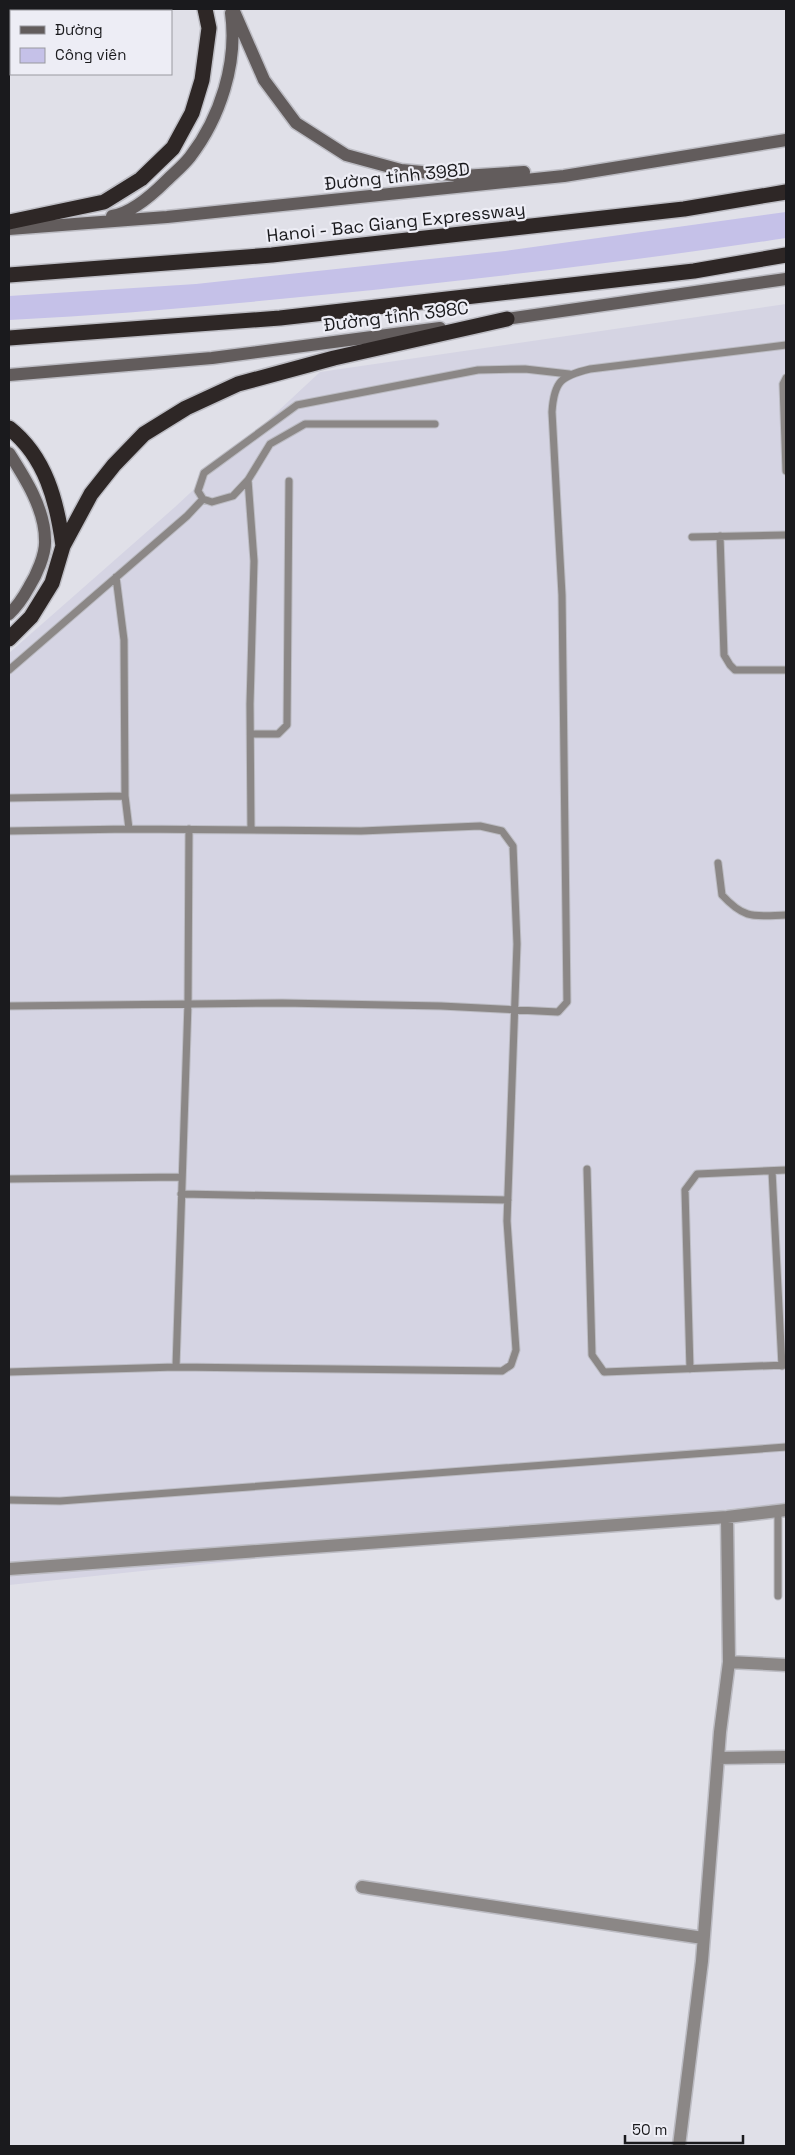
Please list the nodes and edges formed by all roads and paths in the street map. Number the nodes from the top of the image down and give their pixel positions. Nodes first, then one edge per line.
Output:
1 (205, 9) edge
2 (232, 9) edge
3 (786, 140) edge
4 (624, 167) junction
5 (786, 192) edge
6 (9, 222) edge
7 (60, 225) junction
8 (9, 229) edge
9 (786, 256) edge
10 (9, 275) edge
11 (786, 279) edge
12 (507, 319) junction
13 (9, 338) edge
14 (786, 345) edge
15 (569, 374) junction
16 (9, 375) edge
17 (786, 378) edge
18 (435, 424) dead end
19 (9, 428) edge
20 (9, 453) edge
21 (786, 471) edge
22 (248, 480) junction
23 (288, 481) dead end
24 (203, 499) junction
25 (786, 534) edge
26 (720, 536) junction
27 (692, 537) dead end
28 (64, 546) junction
29 (116, 577) junction
30 (9, 614) edge
31 (9, 639) edge
32 (9, 670) edge
33 (786, 670) edge
34 (251, 734) junction
35 (125, 796) junction
36 (9, 798) edge
37 (128, 829) junction
38 (189, 829) junction
39 (251, 830) junction
40 (9, 831) edge
41 (718, 863) dead end
42 (786, 915) edge
43 (188, 1003) junction
44 (9, 1006) edge
45 (515, 1011) junction
46 (587, 1169) dead end
47 (786, 1170) edge
48 (772, 1171) junction
49 (182, 1177) junction
50 (9, 1179) edge
51 (182, 1194) junction
52 (508, 1200) junction
53 (784, 1365) edge
54 (176, 1367) junction
55 (690, 1370) junction
56 (9, 1372) edge
57 (786, 1447) edge
58 (9, 1500) edge
59 (782, 1510) edge
60 (727, 1517) junction
61 (9, 1569) edge
62 (778, 1596) dead end
63 (729, 1662) junction
64 (786, 1665) edge
65 (786, 1757) edge
66 (718, 1758) junction
67 (362, 1887) dead end
68 (703, 1938) junction
69 (679, 2146) edge

1 - 6 highway
2 - 4 main road
2 - 7 main road
3 - 4 main road, Đường tỉnh 398D
4 - 7 main road, Đường tỉnh 398D
5 - 10 highway, Hanoi - Bac Giang Expressway
7 - 8 main road, Đường tỉnh 398D
9 - 13 highway
11 - 12 main road, Đường tỉnh 398C
12 - 16 main road, Đường tỉnh 398C
12 - 28 highway
14 - 15 lane
15 - 24 lane
15 - 45 lane
17 - 21 lane
18 - 22 lane
19 - 28 highway
20 - 30 main road
22 - 24 lane
22 - 34 lane
23 - 34 lane
24 - 29 lane
25 - 26 lane
26 - 27 lane
26 - 33 lane
28 - 31 highway
29 - 32 lane
29 - 35 lane
34 - 39 lane
35 - 36 lane
35 - 37 lane
37 - 38 lane
37 - 40 lane
38 - 39 lane
38 - 43 lane
39 - 45 lane
41 - 42 lane
43 - 44 lane
43 - 45 lane
43 - 49 lane
45 - 52 lane
46 - 55 lane
47 - 48 lane
48 - 53 lane
48 - 55 lane
49 - 50 lane
49 - 51 lane
51 - 52 lane
51 - 54 lane
52 - 54 lane
53 - 55 lane
54 - 56 lane
57 - 58 lane
59 - 60 street
59 - 62 lane
60 - 61 street
60 - 63 street
63 - 64 street
63 - 66 street
65 - 66 street
66 - 68 street
67 - 68 street
68 - 69 street

